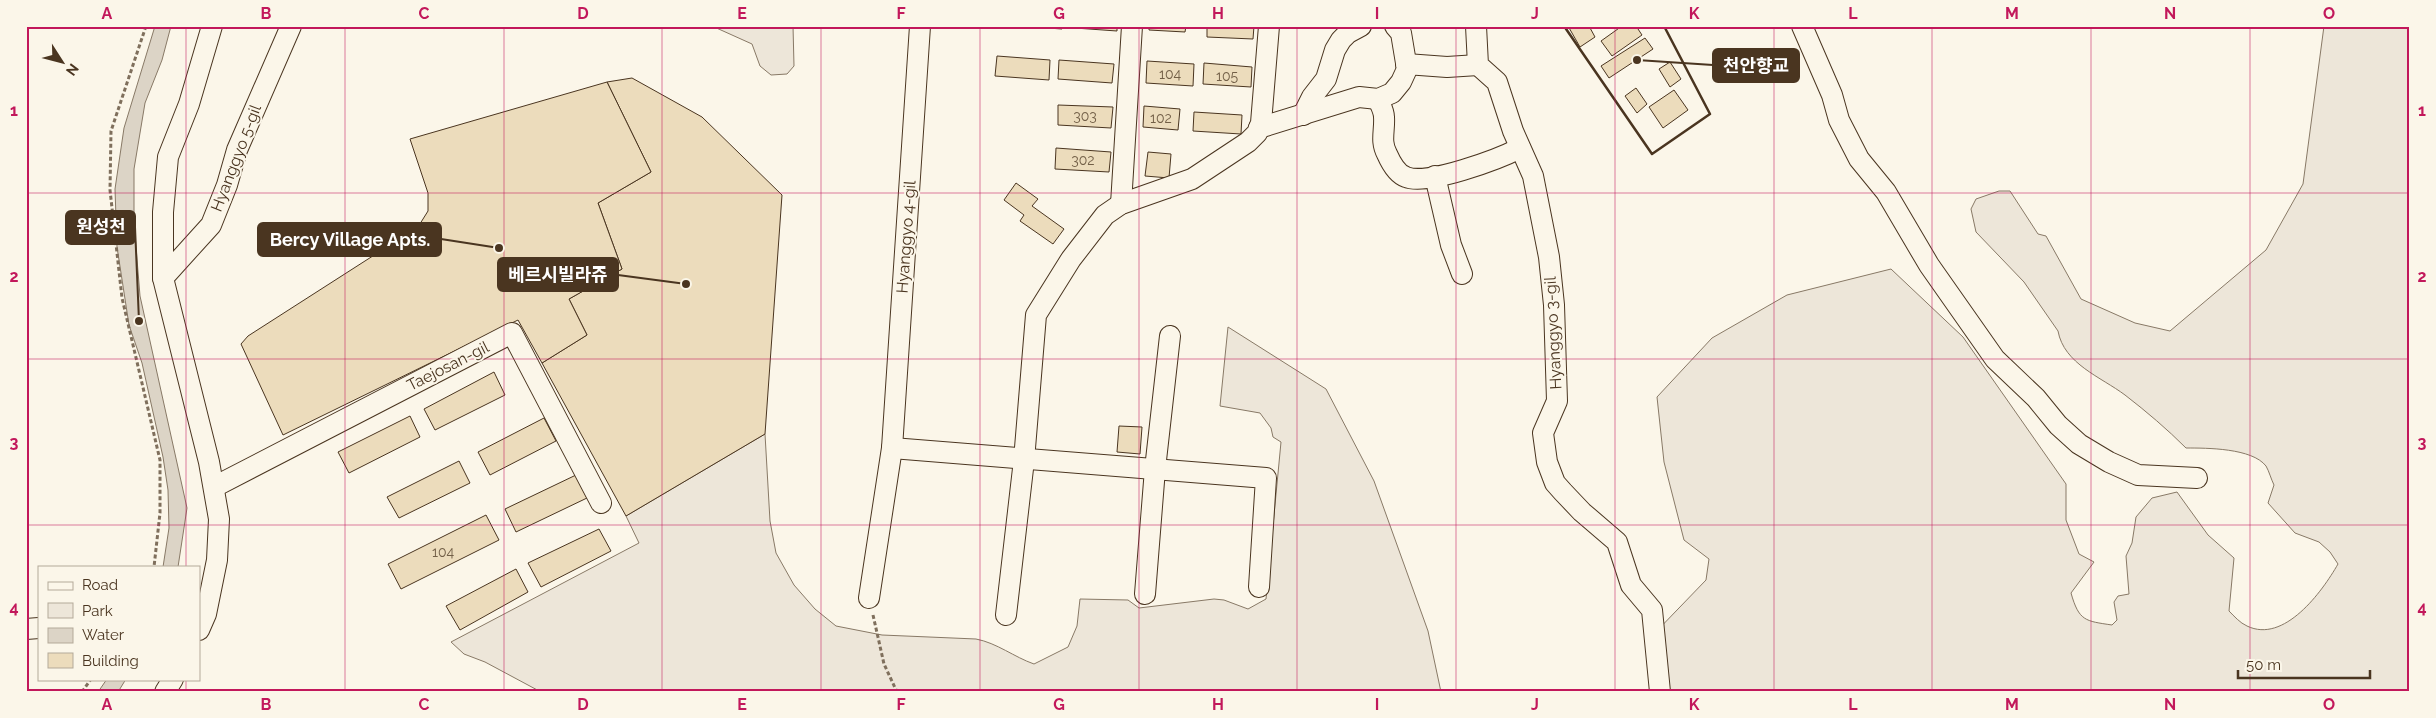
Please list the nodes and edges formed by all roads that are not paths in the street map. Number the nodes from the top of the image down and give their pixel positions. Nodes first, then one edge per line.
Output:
1 (212, 26) edge
2 (290, 26) edge
3 (920, 26) edge
4 (1132, 26) edge
5 (1269, 26) edge
6 (1361, 26) edge
7 (1395, 26) edge
8 (1476, 26) edge
9 (1802, 26) edge
10 (1406, 64) junction
11 (1478, 65) junction
12 (1378, 99) junction
13 (1303, 115) junction
14 (1259, 128) junction
15 (1520, 148) junction
16 (1435, 176) junction
17 (1121, 204) junction
18 (1462, 274) dead end
19 (163, 278) junction
20 (1170, 336) dead end
21 (892, 448) junction
22 (1024, 460) junction
23 (1155, 469) junction
24 (2197, 478) dead end
25 (214, 487) junction
26 (601, 503) dead end
27 (1259, 587) dead end
28 (1145, 594) dead end
29 (869, 598) road end
30 (1006, 615) dead end
31 (200, 628) edge
32 (172, 680) edge
33 (164, 692) edge
34 (1660, 692) edge

1 - 19 street
2 - 19 street, Hyanggyo 5-gil
3 - 21 street, Hyanggyo 4-gil
4 - 17 street
5 - 14 street
6 - 13 street
7 - 10 street
8 - 11 street
9 - 24 street
10 - 11 street
10 - 12 street
11 - 15 street, Hyanggyo 3-gil
12 - 13 street
12 - 16 street
13 - 14 street
14 - 17 street
15 - 16 street
15 - 34 street, Hyanggyo 3-gil
16 - 18 street
17 - 22 street
19 - 25 street
20 - 23 street
21 - 22 street
21 - 29 street, Hyanggyo 4-gil
22 - 23 street
22 - 30 street
23 - 27 street
23 - 28 street
25 - 26 street, Taejosan-gil
25 - 31 street
32 - 33 street

